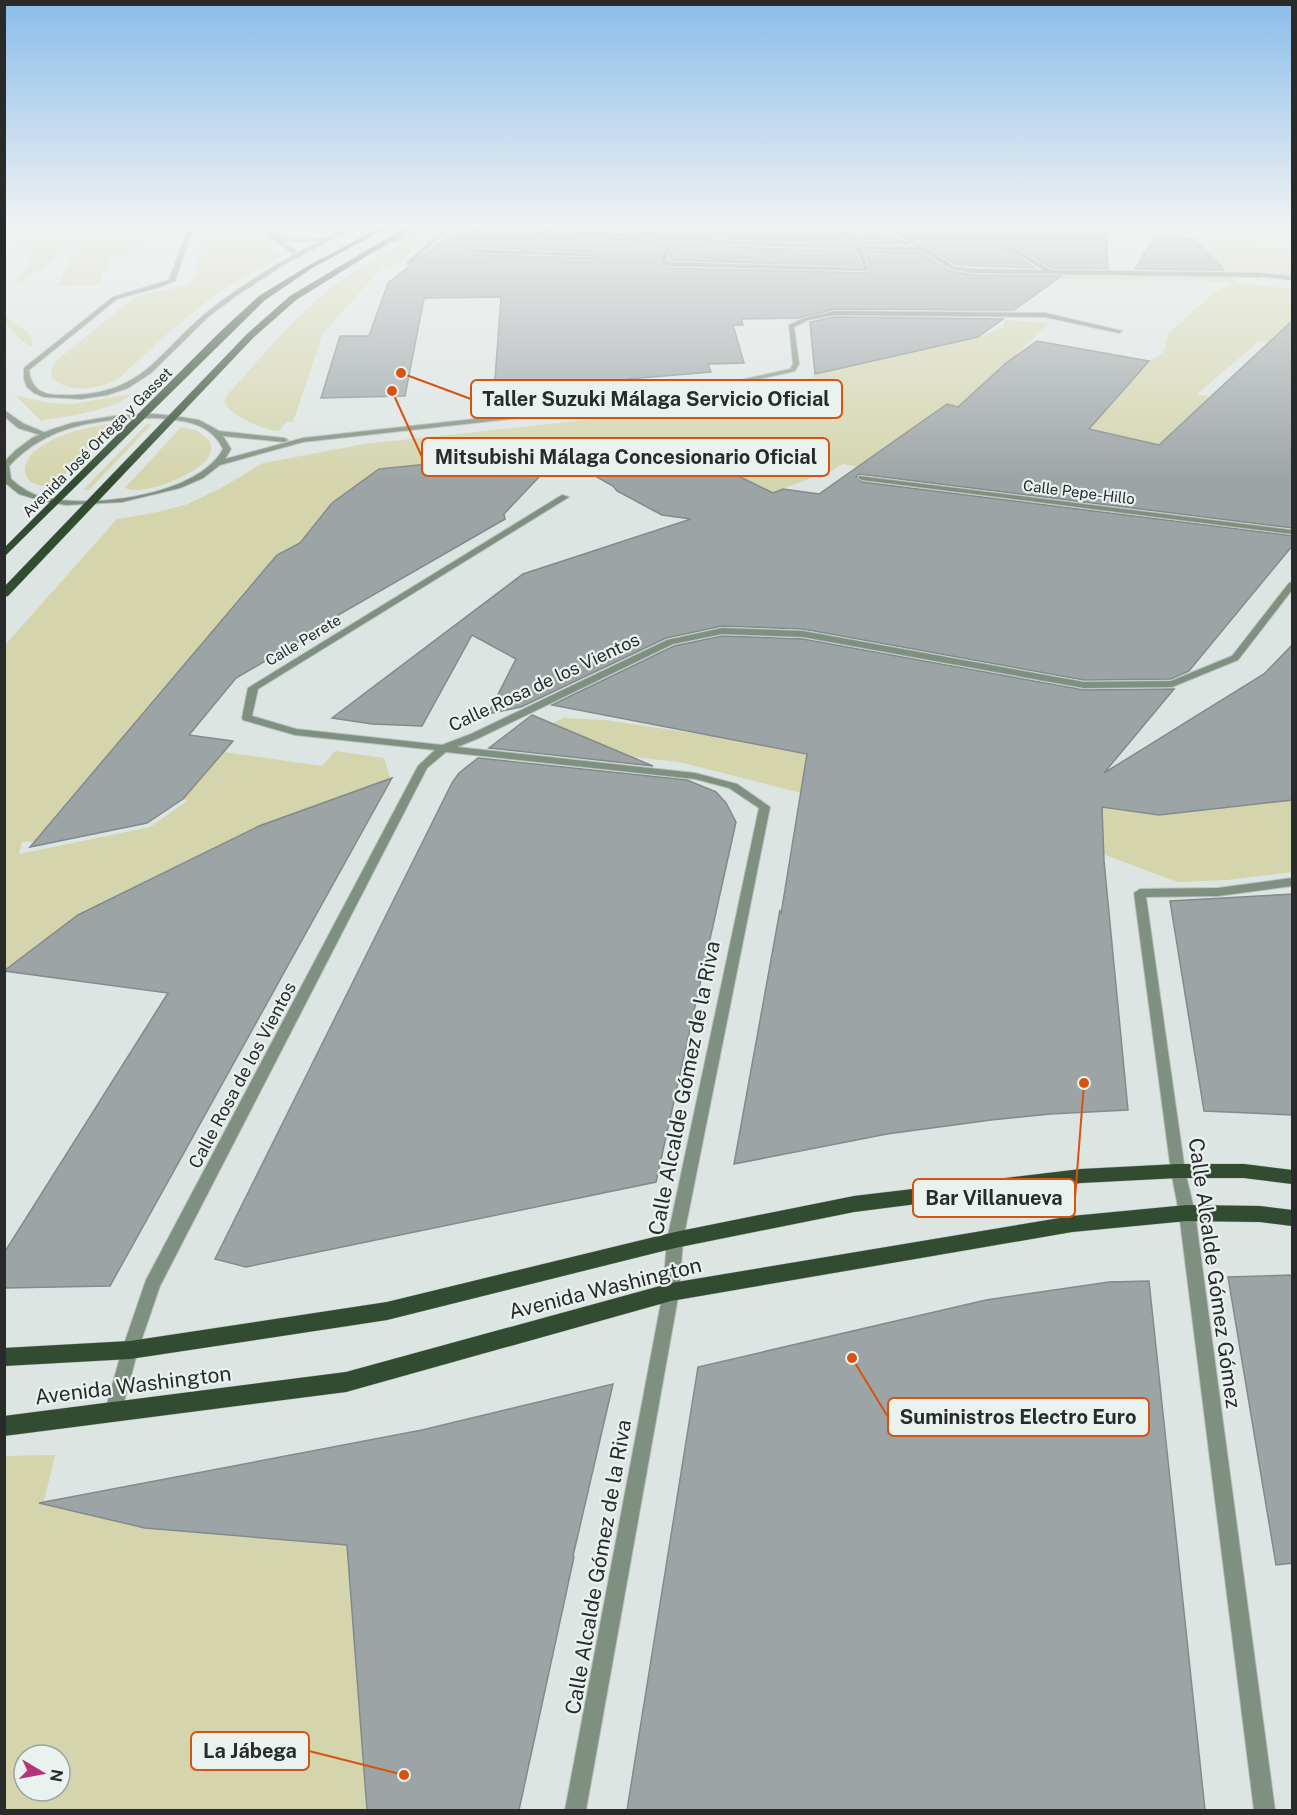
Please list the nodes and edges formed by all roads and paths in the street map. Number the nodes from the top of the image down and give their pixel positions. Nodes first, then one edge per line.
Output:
1 (98, 312) edge
2 (212, 312) edge
3 (248, 312) edge
4 (278, 312) edge
5 (1119, 331) dead end
6 (4, 412) edge
7 (141, 416) junction
8 (174, 417) junction
9 (218, 433) junction
10 (46, 435) junction
11 (303, 440) junction
12 (219, 463) junction
13 (862, 478) dead end
14 (565, 497) dead end
15 (57, 501) junction
16 (91, 503) junction
17 (1293, 532) edge
18 (4, 554) edge
19 (1293, 585) edge
20 (4, 594) edge
21 (444, 748) junction
22 (1293, 882) edge
23 (1178, 1171) junction
24 (1293, 1177) edge
25 (1187, 1213) junction
26 (1293, 1218) edge
27 (675, 1240) junction
28 (671, 1292) junction
29 (130, 1350) junction
30 (4, 1357) edge
31 (114, 1411) junction
32 (4, 1425) edge
33 (576, 1810) edge
34 (1264, 1810) edge

1 - 2 street
3 - 7 main road, Avenida José Ortega y Gasset
4 - 8 main road
5 - 11 street
6 - 10 street
7 - 8 street
7 - 10 street
7 - 15 main road, Avenida José Ortega y Gasset
8 - 9 street
8 - 16 main road
9 - 11 street
9 - 12 street
10 - 15 street
11 - 12 street
12 - 16 street
13 - 17 street, Calle Pepe-Hillo
14 - 21 street, Calle Perete
15 - 16 street
15 - 18 main road, Avenida José Ortega y Gasset
16 - 20 main road
19 - 21 street, Calle Rosa de los Vientos
21 - 27 street, Calle Alcalde Gómez de la Riva
21 - 29 street, Calle Rosa de los Vientos
22 - 23 street, Calle Alcalde Gómez Gómez
23 - 24 main road, Avenida Washington
23 - 25 street, Calle Alcalde Gómez Gómez
23 - 27 main road, Avenida Washington
25 - 26 main road, Avenida Washington
25 - 28 main road, Avenida Washington
25 - 34 street, Calle Alcalde Gómez Gómez
27 - 28 street, Calle Alcalde Gómez de la Riva
27 - 29 main road, Avenida Washington
28 - 31 main road, Avenida Washington
28 - 33 street, Calle Alcalde Gómez de la Riva
29 - 30 main road, Avenida Washington
29 - 31 street, Calle Rosa de los Vientos
31 - 32 main road, Avenida Washington

